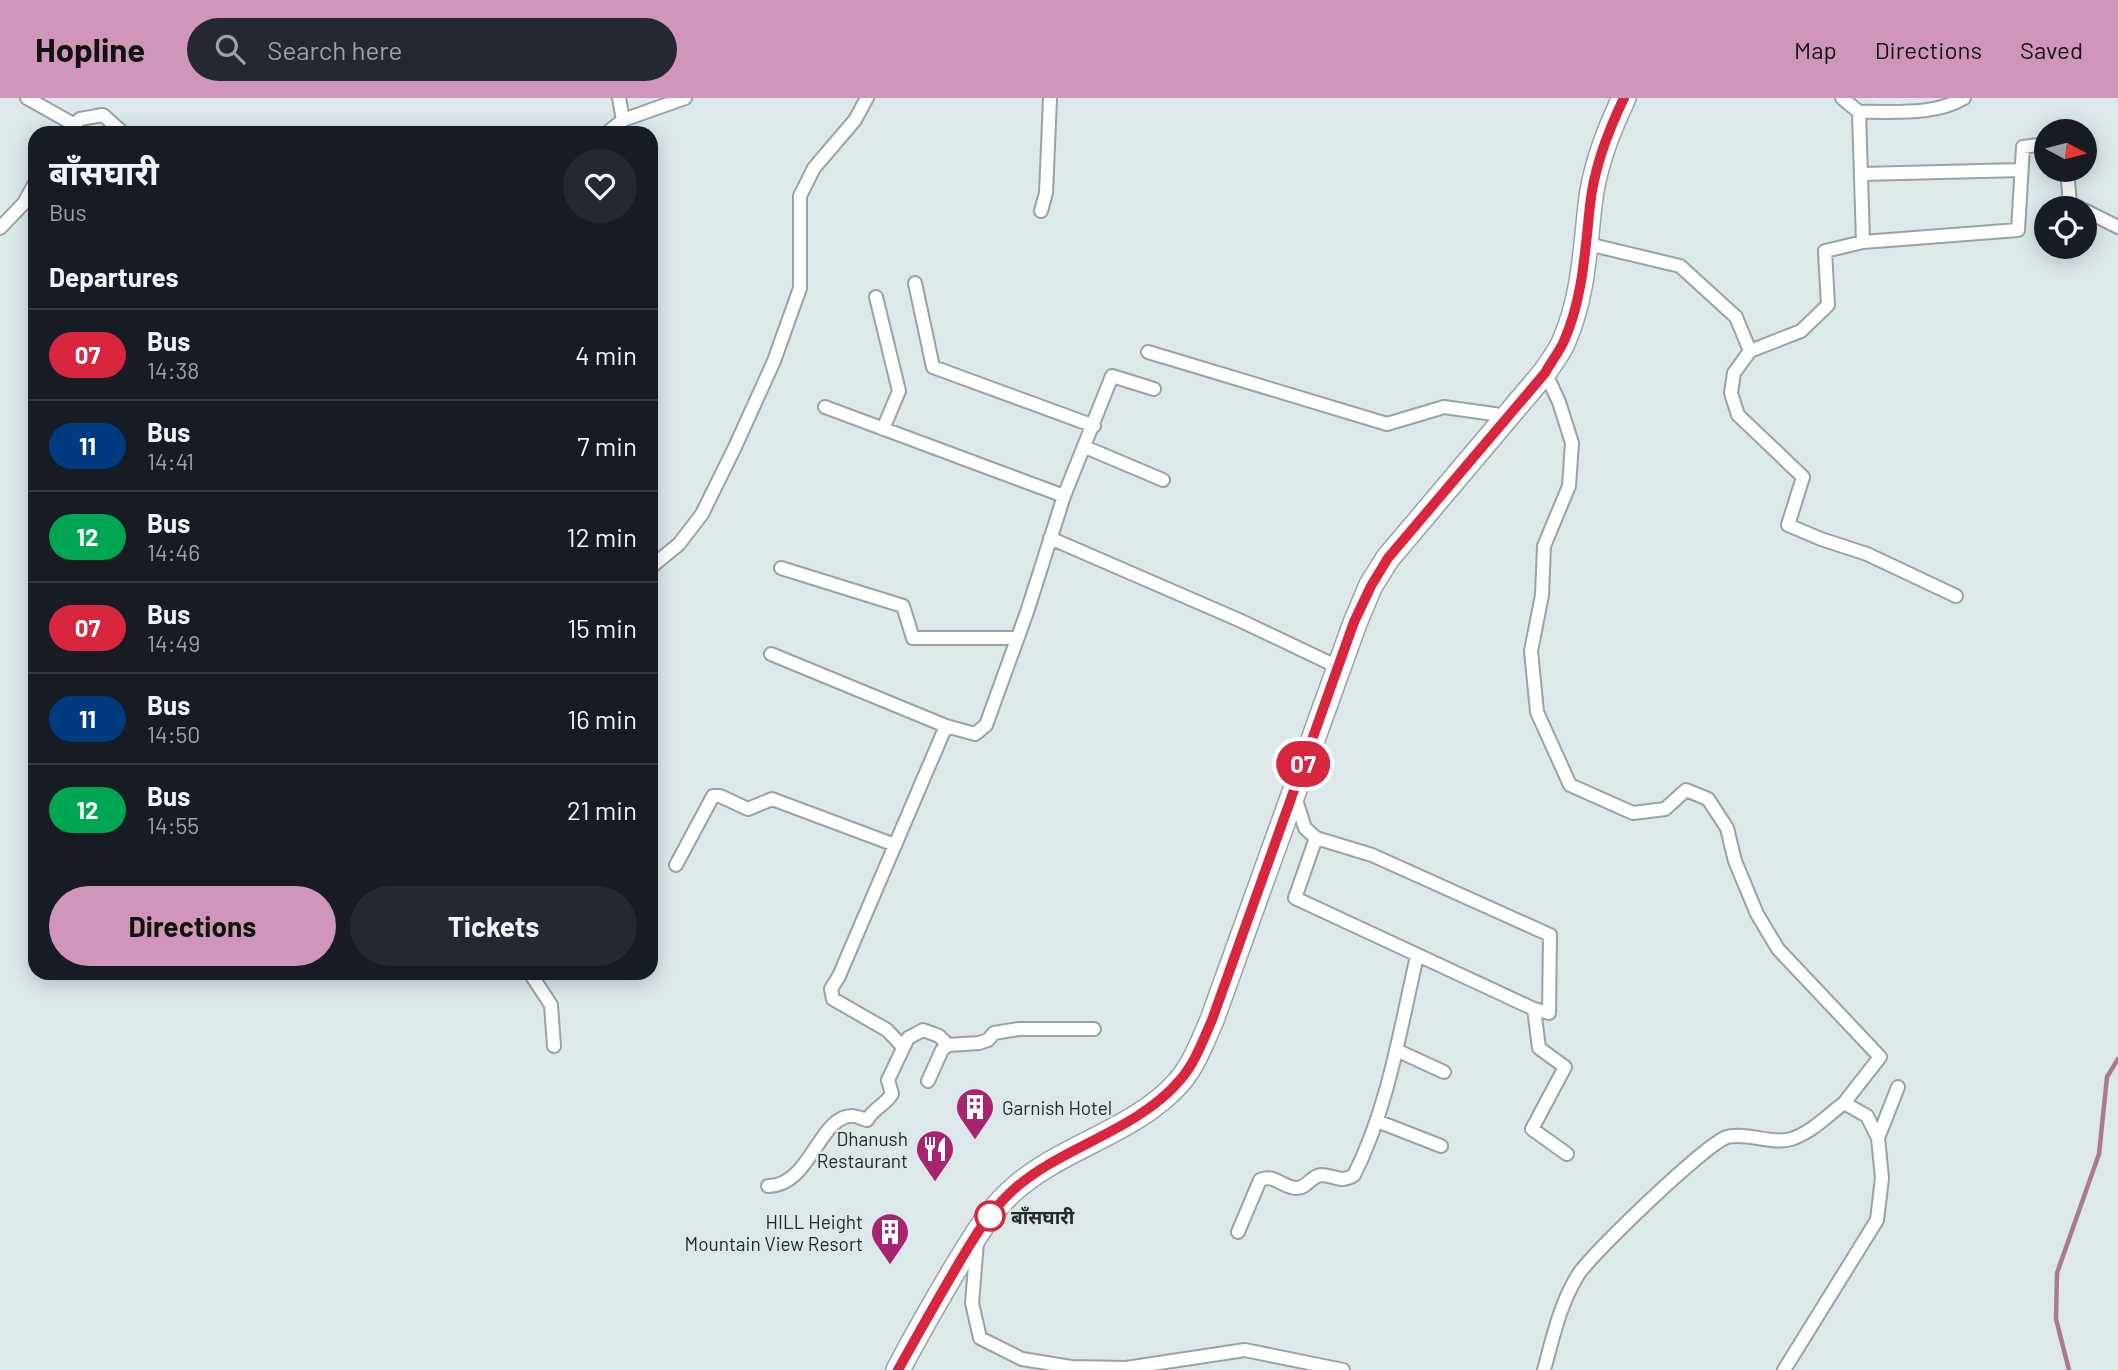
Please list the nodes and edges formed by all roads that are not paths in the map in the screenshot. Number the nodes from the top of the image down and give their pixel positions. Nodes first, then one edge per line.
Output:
1 (27, 98) edge
2 (619, 98) edge
3 (685, 98) edge
4 (867, 98) edge
5 (1050, 98) edge
6 (1624, 98) edge
7 (1842, 98) edge
8 (1964, 98) edge
9 (1859, 112) junction
10 (623, 120) junction
11 (67, 126) edge
12 (74, 126) edge
13 (115, 126) edge
14 (616, 126) edge
15 (2034, 146) edge
16 (2021, 170) junction
17 (1861, 174) junction
18 (28, 196) edge
19 (1041, 211) dead end
20 (2097, 216) edge
21 (2118, 227) edge
22 (0, 228) edge
23 (1863, 242) junction
24 (1587, 244) junction
25 (915, 283) dead end
26 (876, 297) dead end
27 (1751, 351) junction
28 (1148, 352) dead end
29 (1545, 373) junction
30 (1154, 389) dead end
31 (825, 407) dead end
32 (1508, 416) junction
33 (1094, 426) junction
34 (883, 429) junction
35 (1085, 447) junction
36 (1163, 480) dead end
37 (1065, 496) junction
38 (1050, 538) junction
39 (658, 561) edge
40 (781, 568) dead end
41 (1956, 596) dead end
42 (1017, 638) junction
43 (771, 654) dead end
44 (1338, 667) junction
45 (946, 726) junction
46 (1293, 791) junction
47 (1316, 838) junction
48 (895, 845) junction
49 (676, 865) dead end
50 (1417, 956) junction
51 (535, 980) edge
52 (1534, 1009) junction
53 (1094, 1029) dead end
54 (948, 1045) junction
55 (554, 1046) dead end
56 (904, 1047) junction
57 (1396, 1050) junction
58 (1444, 1072) dead end
59 (928, 1081) dead end
60 (1898, 1087) dead end
61 (1844, 1103) junction
62 (1377, 1121) junction
63 (1878, 1138) junction
64 (1441, 1146) dead end
65 (1567, 1154) dead end
66 (768, 1186) dead end
67 (978, 1231) junction
68 (1238, 1232) dead end
69 (898, 1370) edge
70 (1343, 1370) edge
71 (1545, 1370) edge
72 (1784, 1370) edge

1 - 11 street
2 - 10 street
3 - 10 street
4 - 39 street
5 - 19 street
6 - 24 highway
7 - 9 street
8 - 9 street
9 - 17 street
10 - 14 street
12 - 13 street
15 - 16 street
16 - 17 street
16 - 23 street
17 - 23 street
18 - 22 street
20 - 21 street
23 - 27 street
24 - 27 street
24 - 29 highway
25 - 33 street
26 - 34 street
27 - 41 street
28 - 32 street
29 - 32 highway
29 - 61 street
30 - 33 street
31 - 34 street
32 - 44 highway
33 - 35 street
34 - 37 street
35 - 36 street
35 - 37 street
37 - 38 street
38 - 42 street
38 - 44 street
40 - 42 street
42 - 45 street
43 - 45 street
44 - 46 highway
45 - 48 street
46 - 47 street
46 - 67 highway
47 - 50 street
47 - 52 street
48 - 49 street
48 - 56 street
50 - 52 street
50 - 57 street
51 - 55 street
52 - 65 street
53 - 54 street
54 - 56 street
54 - 59 street
56 - 66 street
57 - 58 street
57 - 62 street
60 - 63 street
61 - 63 street
61 - 71 street
62 - 64 street
62 - 68 street
63 - 72 street
67 - 69 highway
67 - 70 street

